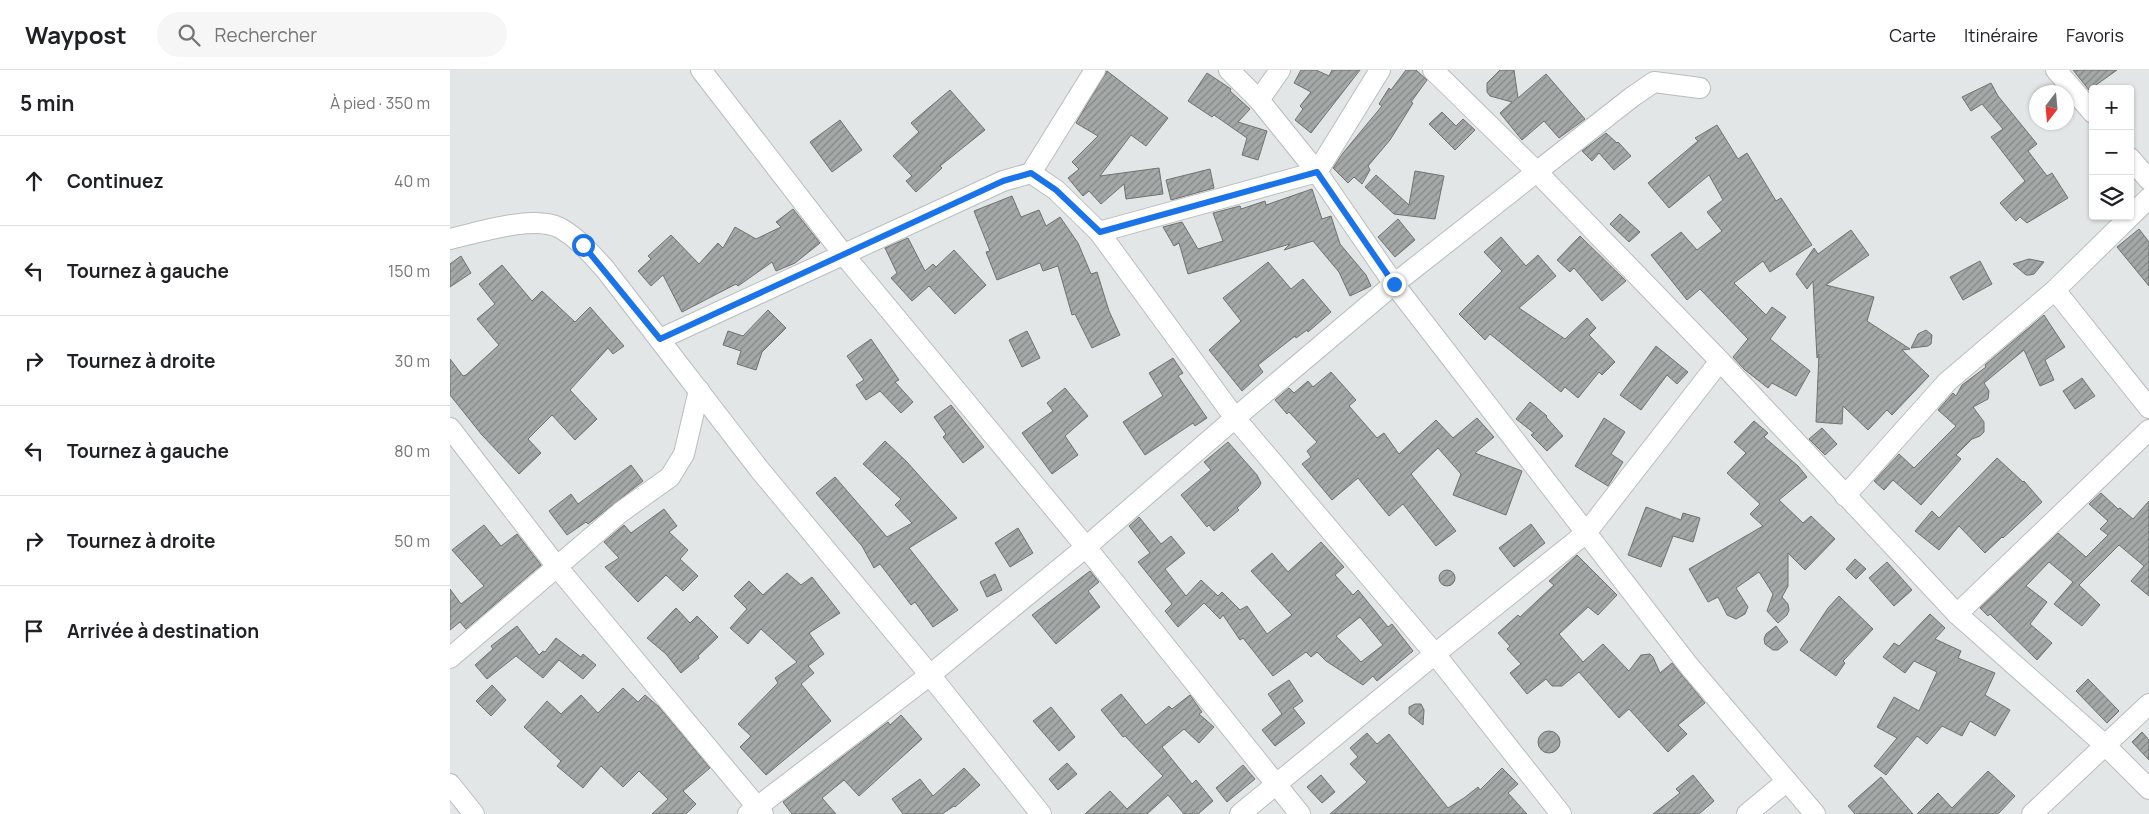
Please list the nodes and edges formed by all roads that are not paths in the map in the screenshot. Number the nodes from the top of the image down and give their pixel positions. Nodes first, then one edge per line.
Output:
1 (701, 70) edge
2 (1095, 70) edge
3 (1229, 70) edge
4 (1280, 70) edge
5 (1380, 70) edge
6 (1433, 70) edge
7 (2056, 70) edge
8 (1700, 88) dead end
9 (1259, 100) junction
10 (2089, 108) edge
11 (2134, 163) edge
12 (1317, 172) junction
13 (1537, 172) junction
14 (1031, 173) junction
15 (2149, 180) edge
16 (2149, 198) edge
17 (1100, 232) junction
18 (450, 239) edge
19 (844, 255) junction
20 (1394, 284) junction
21 (2054, 290) junction
22 (660, 339) junction
23 (1720, 361) junction
24 (699, 390) junction
25 (2149, 408) edge
26 (1235, 418) junction
27 (450, 428) edge
28 (2149, 430) edge
29 (1845, 496) junction
30 (1586, 533) junction
31 (1086, 548) junction
32 (558, 568) junction
33 (1957, 614) junction
34 (1435, 654) junction
35 (450, 658) edge
36 (930, 675) junction
37 (2149, 704) edge
38 (2106, 746) junction
39 (1787, 781) junction
40 (450, 784) edge
41 (1276, 784) junction
42 (2149, 789) edge
43 (756, 812) edge
44 (474, 814) edge
45 (1040, 814) edge
46 (1240, 814) edge
47 (1300, 814) edge
48 (1561, 814) edge
49 (1747, 814) edge
50 (1815, 814) edge
51 (2032, 814) edge

1 - 19 street
2 - 14 street
3 - 9 street
4 - 9 street
5 - 12 street
6 - 13 street
7 - 10 street
8 - 13 street
9 - 12 street
11 - 15 street
12 - 17 street
12 - 20 street
13 - 20 street
13 - 23 street
14 - 17 street
14 - 19 street
16 - 21 street
17 - 26 street
18 - 22 street
19 - 22 street
19 - 31 street
20 - 26 street
20 - 30 street
21 - 25 street
21 - 29 street
22 - 24 street
23 - 29 street
23 - 30 street
24 - 32 street
24 - 36 street
26 - 31 street
26 - 34 street
27 - 32 street
28 - 33 street
29 - 33 street
30 - 34 street
30 - 39 street
31 - 36 street
31 - 41 street
32 - 35 street
32 - 43 street
33 - 38 street
34 - 41 street
34 - 48 street
36 - 43 street
36 - 45 street
37 - 38 street
38 - 42 street
38 - 51 street
39 - 49 street
39 - 50 street
40 - 44 street
41 - 46 street
41 - 47 street

